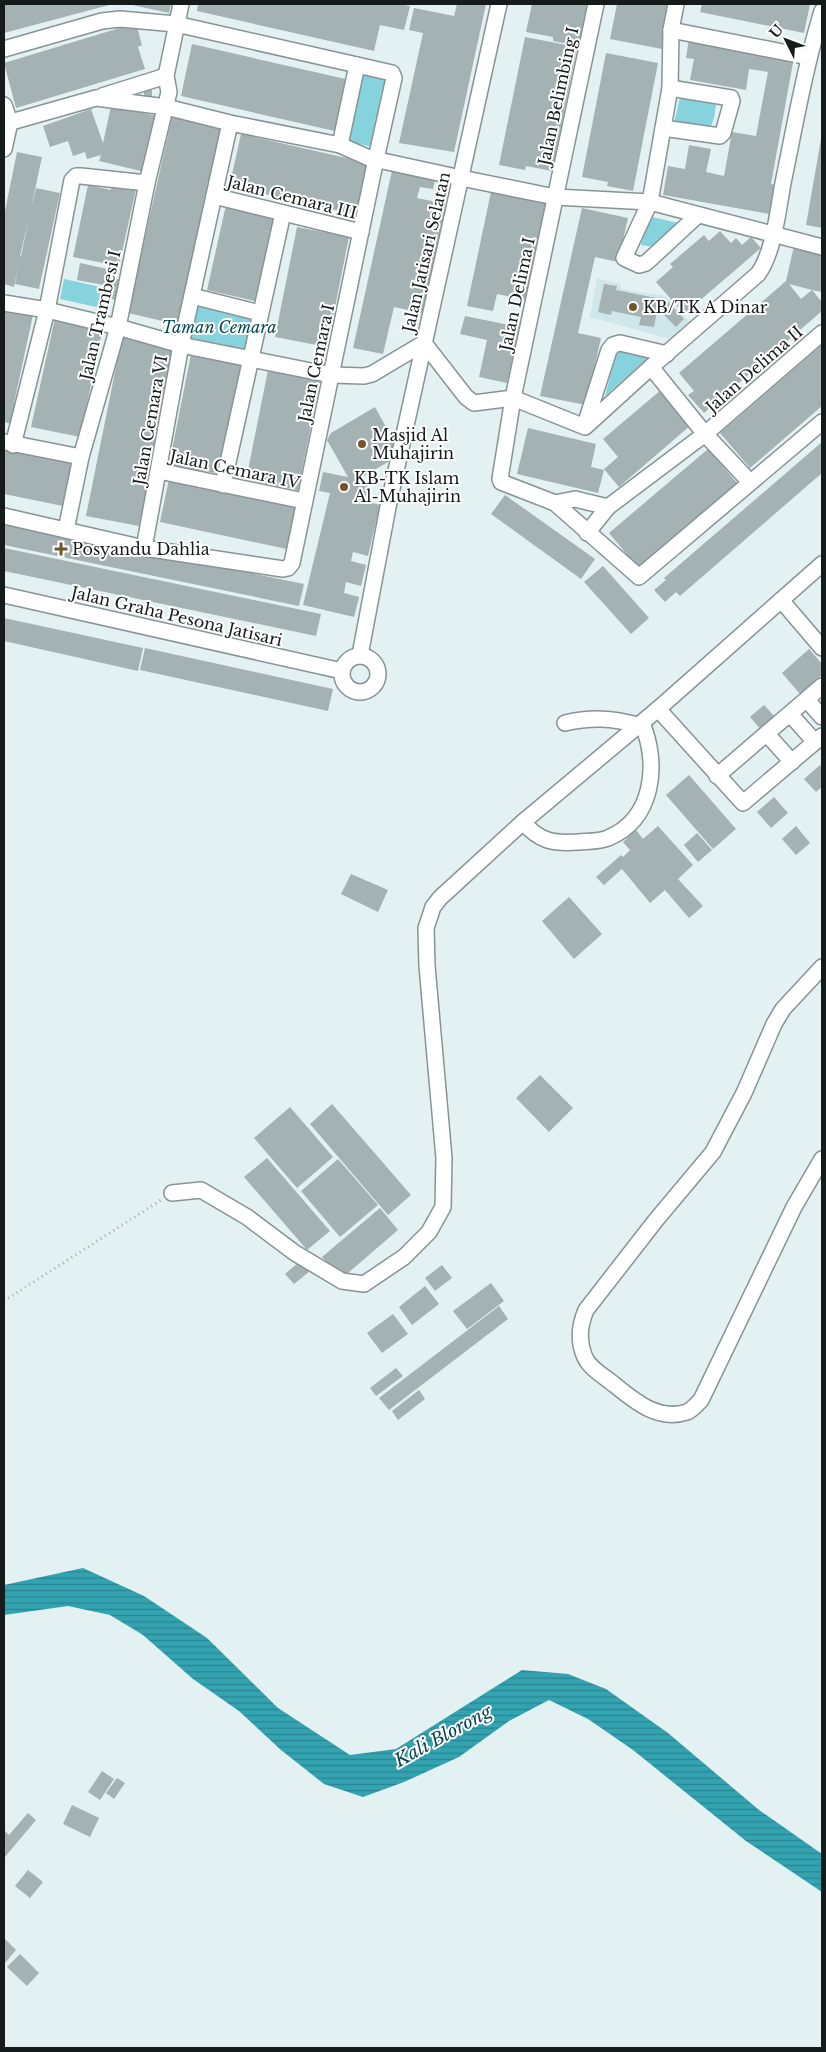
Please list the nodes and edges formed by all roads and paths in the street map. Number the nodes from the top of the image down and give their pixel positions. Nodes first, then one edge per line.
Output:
1 (181, 4) edge
2 (499, 4) edge
3 (596, 4) edge
4 (676, 4) edge
5 (822, 11) edge
6 (176, 24) junction
7 (671, 30) junction
8 (4, 49) edge
9 (808, 57) junction
10 (357, 65) junction
11 (166, 76) junction
12 (670, 88) junction
13 (96, 98) junction
14 (4, 105) edge
15 (166, 107) junction
16 (7, 123) edge
17 (230, 124) junction
18 (663, 128) junction
19 (340, 145) junction
20 (4, 149) edge
21 (376, 159) junction
22 (460, 178) junction
23 (147, 183) junction
24 (214, 196) junction
25 (554, 196) junction
26 (650, 202) junction
27 (283, 213) junction
28 (698, 215) junction
29 (361, 232) junction
30 (773, 234) junction
31 (822, 247) edge
32 (192, 296) junction
33 (4, 303) edge
34 (47, 310) junction
35 (260, 313) junction
36 (118, 327) junction
37 (822, 333) edge
38 (424, 343) junction
39 (181, 345) junction
40 (667, 354) junction
41 (250, 358) junction
42 (650, 367) junction
43 (331, 375) junction
44 (513, 398) junction
45 (822, 422) edge
46 (585, 427) junction
47 (705, 434) junction
48 (8, 443) edge
49 (81, 457) junction
50 (158, 471) junction
51 (750, 482) junction
52 (224, 485) junction
53 (304, 501) junction
54 (555, 503) junction
55 (608, 507) junction
56 (4, 516) edge
57 (66, 530) junction
58 (587, 533) junction
59 (144, 548) junction
60 (822, 564) edge
61 (4, 595) edge
62 (781, 600) junction
63 (822, 648) edge
64 (360, 656) junction
65 (342, 670) junction
66 (822, 686) edge
67 (807, 700) junction
68 (658, 709) junction
69 (790, 714) junction
70 (822, 717) edge
71 (565, 723) dead end
72 (640, 724) junction
73 (767, 734) junction
74 (819, 739) edge
75 (792, 762) junction
76 (717, 776) junction
77 (524, 822) junction
78 (822, 967) edge
79 (822, 1159) edge
80 (172, 1193) joint
81 (4, 1301) edge

1 - 6 street, Jalan Trambesi I
2 - 22 street, Jalan Jatisari Selatan
3 - 25 street, Jalan Belimbing I
4 - 7 street
5 - 9 street
6 - 8 street
6 - 10 street
6 - 11 street, Jalan Trambesi I
7 - 9 street
7 - 12 street
9 - 30 street
10 - 19 street
10 - 21 street, Jalan Cemara I
11 - 13 street
11 - 15 street, Jalan Trambesi I
12 - 18 street
12 - 18 street
13 - 15 street
13 - 16 street
14 - 16 street
15 - 17 street
15 - 23 street, Jalan Trambesi I
16 - 20 street
17 - 19 street
17 - 24 street, Jalan Cemara VI
18 - 26 street
19 - 21 street
21 - 22 street
21 - 29 street, Jalan Cemara I
22 - 25 street
22 - 38 street, Jalan Jatisari Selatan
23 - 34 street
23 - 36 street, Jalan Trambesi I
24 - 27 street, Jalan Cemara III
24 - 32 street, Jalan Cemara VI
25 - 26 street
25 - 44 street, Jalan Delima I
26 - 28 street
26 - 28 street
27 - 29 street, Jalan Cemara III
27 - 35 street
28 - 30 street
29 - 43 street, Jalan Cemara I
30 - 31 street
30 - 40 street
32 - 35 street
32 - 39 street, Jalan Cemara VI
33 - 34 street
34 - 36 street
34 - 48 street
35 - 41 street
36 - 39 street
36 - 49 street, Jalan Trambesi I
37 - 47 street, Jalan Delima II
38 - 43 street
38 - 44 street
38 - 64 street, Jalan Jatisari Selatan
39 - 41 street
39 - 50 street, Jalan Cemara VI
40 - 42 street
40 - 46 street
41 - 43 street
41 - 52 street
42 - 46 street
42 - 47 street, Jalan Delima II
43 - 53 street, Jalan Cemara I
44 - 46 street
44 - 54 street, Jalan Delima I
45 - 51 street
47 - 51 street
47 - 55 street
48 - 49 street
49 - 57 street, Jalan Trambesi I
50 - 52 street, Jalan Cemara IV
50 - 59 street, Jalan Cemara VI
51 - 58 street
52 - 53 street, Jalan Cemara IV
53 - 59 street, Jalan Cemara I
54 - 55 street
54 - 58 street
55 - 58 street
56 - 57 street
57 - 59 street
60 - 62 street
61 - 65 street, Jalan Graha Pesona Jatisari
62 - 63 street
62 - 68 street
64 - 65 street
64 - 65 street
66 - 67 street
67 - 69 street
67 - 70 street
68 - 72 street
68 - 76 street
69 - 73 street
69 - 74 street
71 - 72 street
72 - 77 street
72 - 77 street
73 - 75 street
73 - 76 street
74 - 75 street
75 - 76 street
77 - 80 street
78 - 79 street
80 - 81 path

